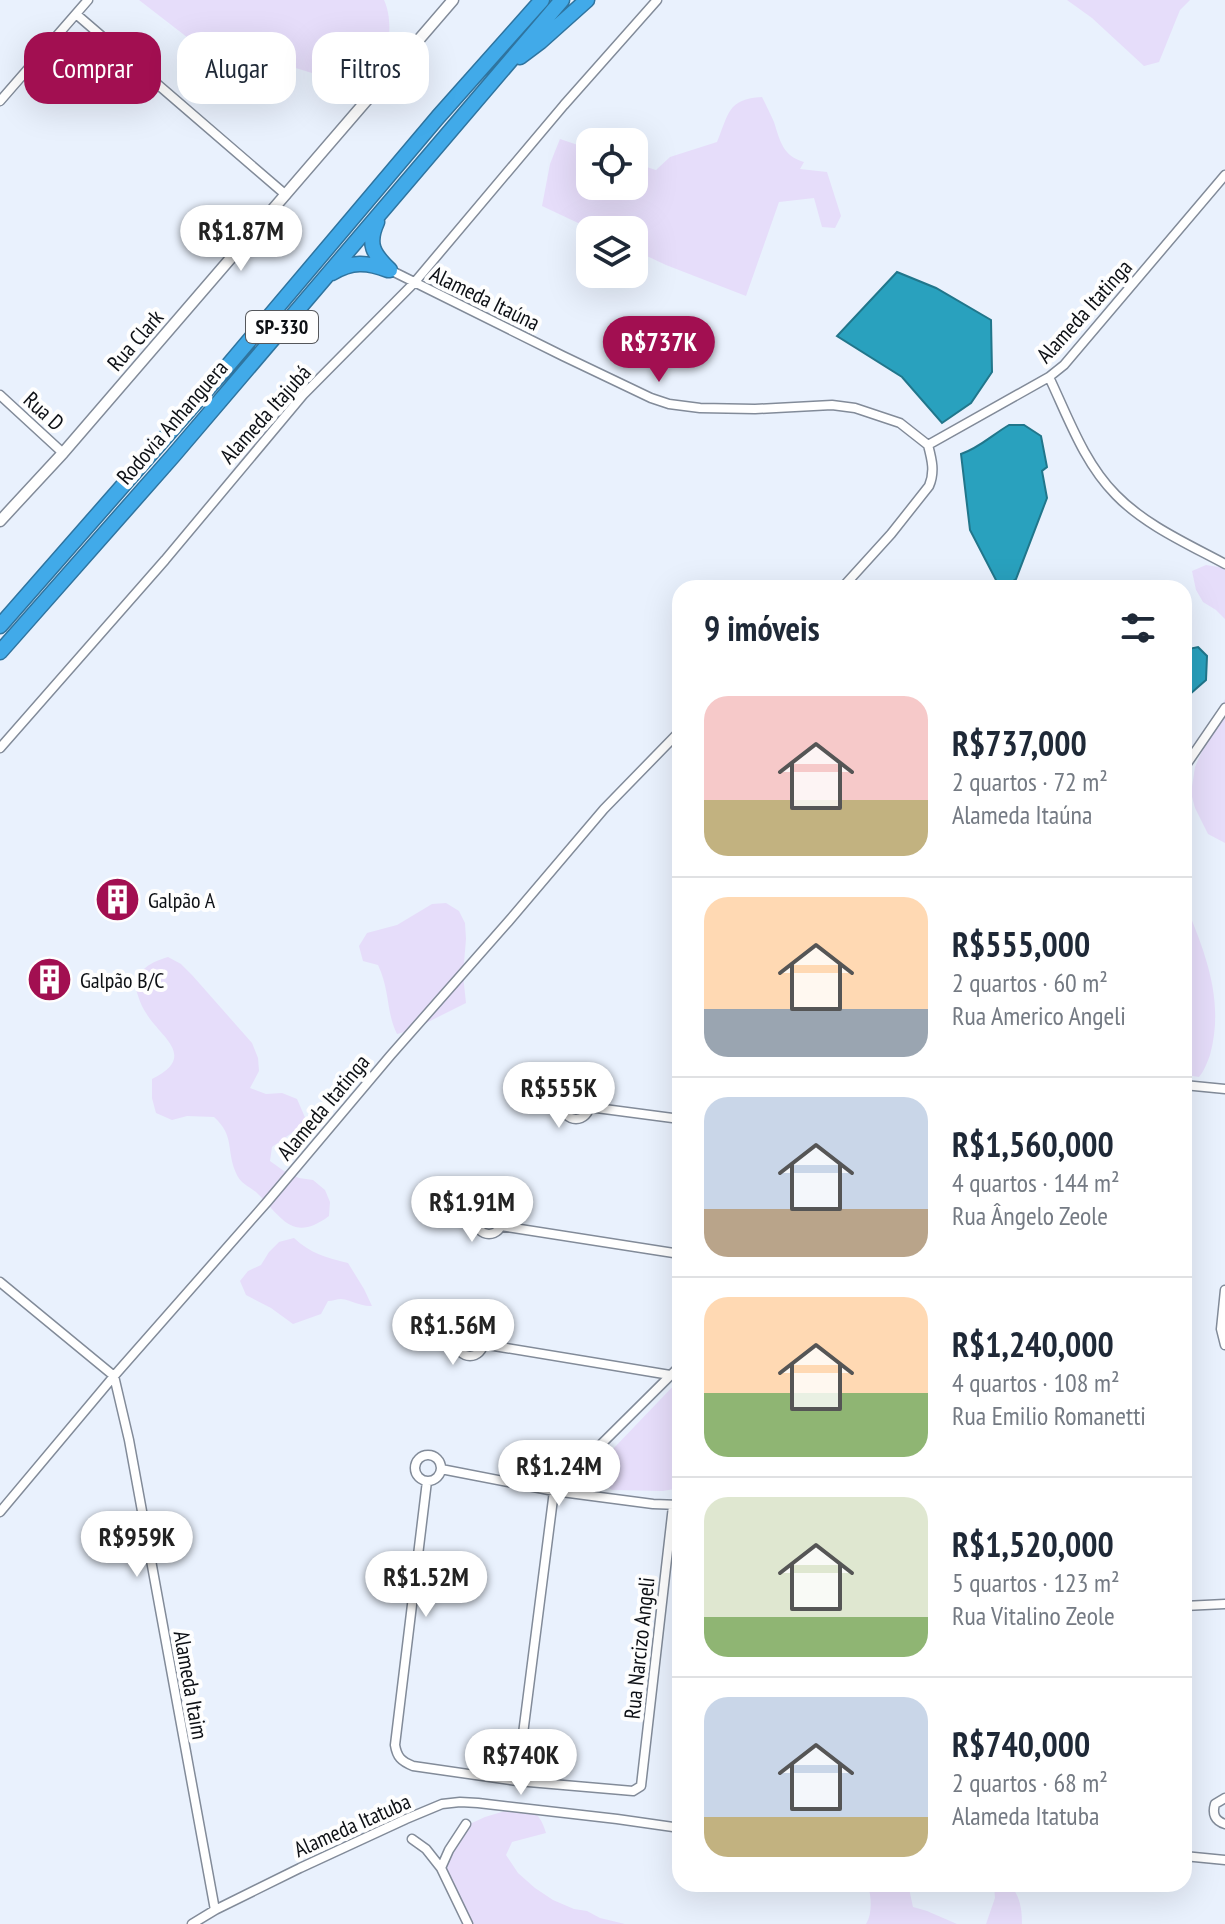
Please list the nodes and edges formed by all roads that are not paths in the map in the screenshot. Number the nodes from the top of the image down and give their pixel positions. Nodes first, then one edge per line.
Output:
1 (88, 0) edge
2 (453, 0) edge
3 (542, 0) edge
4 (562, 0) edge
5 (587, 0) edge
6 (657, 0) edge
7 (76, 14) junction
8 (500, 71) junction
9 (0, 101) edge
10 (1225, 175) edge
11 (286, 195) junction
12 (383, 209) junction
13 (390, 270) junction
14 (325, 277) junction
15 (414, 283) junction
16 (1049, 377) junction
17 (0, 395) edge
18 (928, 445) junction
19 (63, 453) junction
20 (0, 521) edge
21 (1225, 564) edge
22 (849, 580) edge
23 (0, 626) edge
24 (0, 652) edge
25 (1225, 708) edge
26 (672, 739) edge
27 (0, 748) edge
28 (1192, 756) edge
29 (1192, 1086) edge
30 (1225, 1089) edge
31 (589, 1107) dead end
32 (672, 1118) edge
33 (501, 1226) dead end
34 (672, 1253) edge
35 (0, 1282) edge
36 (1225, 1290) edge
37 (1224, 1307) edge
38 (482, 1344) dead end
39 (1225, 1345) edge
40 (670, 1375) joint
41 (114, 1376) junction
42 (441, 1469) junction
43 (427, 1481) junction
44 (554, 1491) junction
45 (672, 1505) edge
46 (0, 1512) edge
47 (672, 1538) edge
48 (1225, 1604) edge
49 (1192, 1606) edge
50 (517, 1781) junction
51 (1225, 1798) edge
52 (466, 1824) dead end
53 (1225, 1824) edge
54 (672, 1827) edge
55 (412, 1839) dead end
56 (1192, 1857) edge
57 (1225, 1860) edge
58 (441, 1868) junction
59 (215, 1910) junction
60 (192, 1924) edge
61 (468, 1924) edge

1 - 7 street
2 - 11 street, Rua Clark
3 - 23 highway, Rodovia Anhanguera / SP-330
4 - 8 highway, Rodovia Anhanguera / SP-330
5 - 8 highway
6 - 15 street, Alameda Itajubá
7 - 9 street
7 - 11 street
8 - 12 highway, Rodovia Anhanguera / SP-330
10 - 16 street, Alameda Itatinga
11 - 19 street, Rua Clark
12 - 13 highway
12 - 14 highway, Rodovia Anhanguera / SP-330
13 - 14 highway
13 - 15 street, Alameda Itaúna
14 - 24 highway, Rodovia Anhanguera / SP-330
15 - 18 street, Alameda Itaúna
15 - 27 street, Alameda Itajubá
16 - 18 street, Alameda Itatinga
16 - 21 street
17 - 19 street, Rua D
18 - 22 street
19 - 20 street, Rua Clark
25 - 28 street
26 - 41 street, Alameda Itatinga
29 - 30 street
31 - 32 street
33 - 34 street
35 - 41 street
36 - 37 street
37 - 39 street
38 - 40 street
40 - 44 street
41 - 46 street, Alameda Itatinga
41 - 59 street, Alameda Itaim
42 - 43 street
42 - 43 street
42 - 44 street
43 - 50 street
44 - 45 street
44 - 50 street
47 - 50 street, Rua Narcizo Angeli
48 - 49 street
51 - 53 street
52 - 58 street
54 - 59 street, Alameda Itatuba
55 - 58 street
56 - 57 street
58 - 61 street
59 - 60 street, Alameda Itatuba

